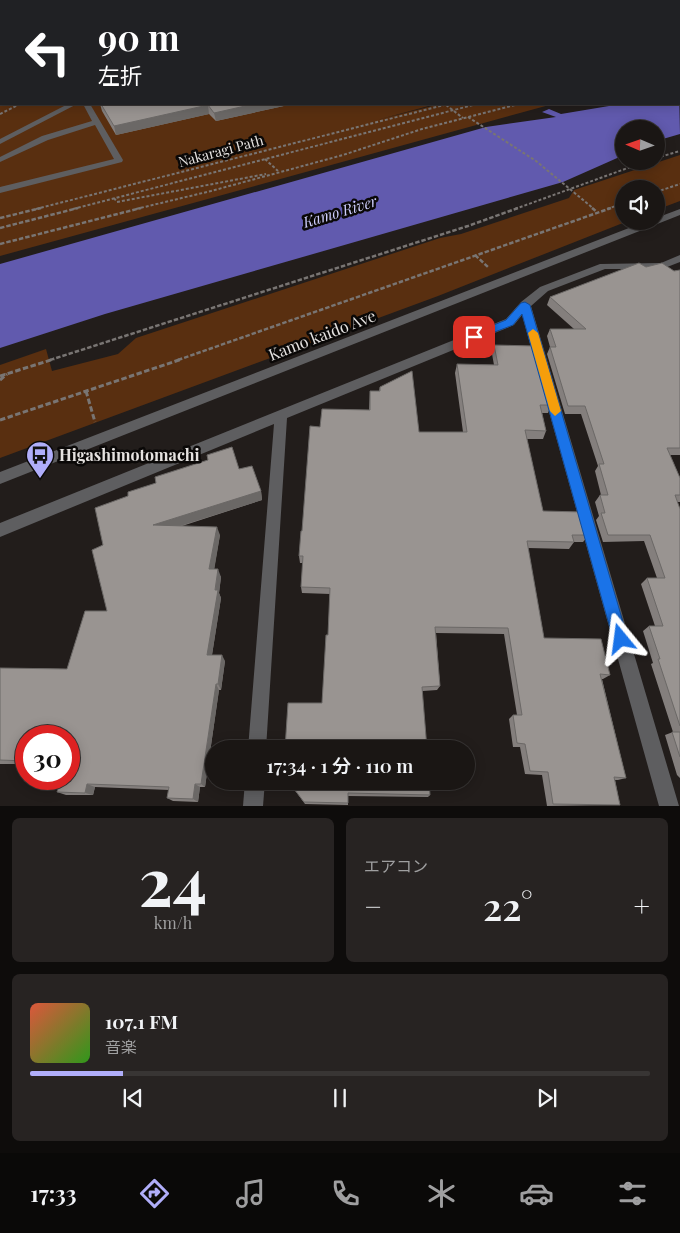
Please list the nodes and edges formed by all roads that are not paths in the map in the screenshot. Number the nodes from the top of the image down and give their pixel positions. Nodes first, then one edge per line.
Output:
1 (71, 105) edge
2 (87, 105) edge
3 (97, 122) junction
4 (0, 142) edge
5 (0, 160) edge
6 (0, 190) edge
7 (680, 212) edge
8 (665, 218) edge
9 (633, 230) edge
10 (680, 258) edge
11 (525, 305) junction
12 (281, 415) junction
13 (0, 478) edge
14 (0, 530) edge
15 (258, 740) edge
16 (254, 790) edge
17 (253, 806) edge
18 (669, 806) edge

1 - 4 street
2 - 3 street
3 - 5 street
3 - 6 street
7 - 8 street, Kamo kaido Ave
9 - 13 street, Kamo kaido Ave
10 - 11 street
11 - 12 street
11 - 18 street
12 - 14 street
12 - 15 street
16 - 17 street

